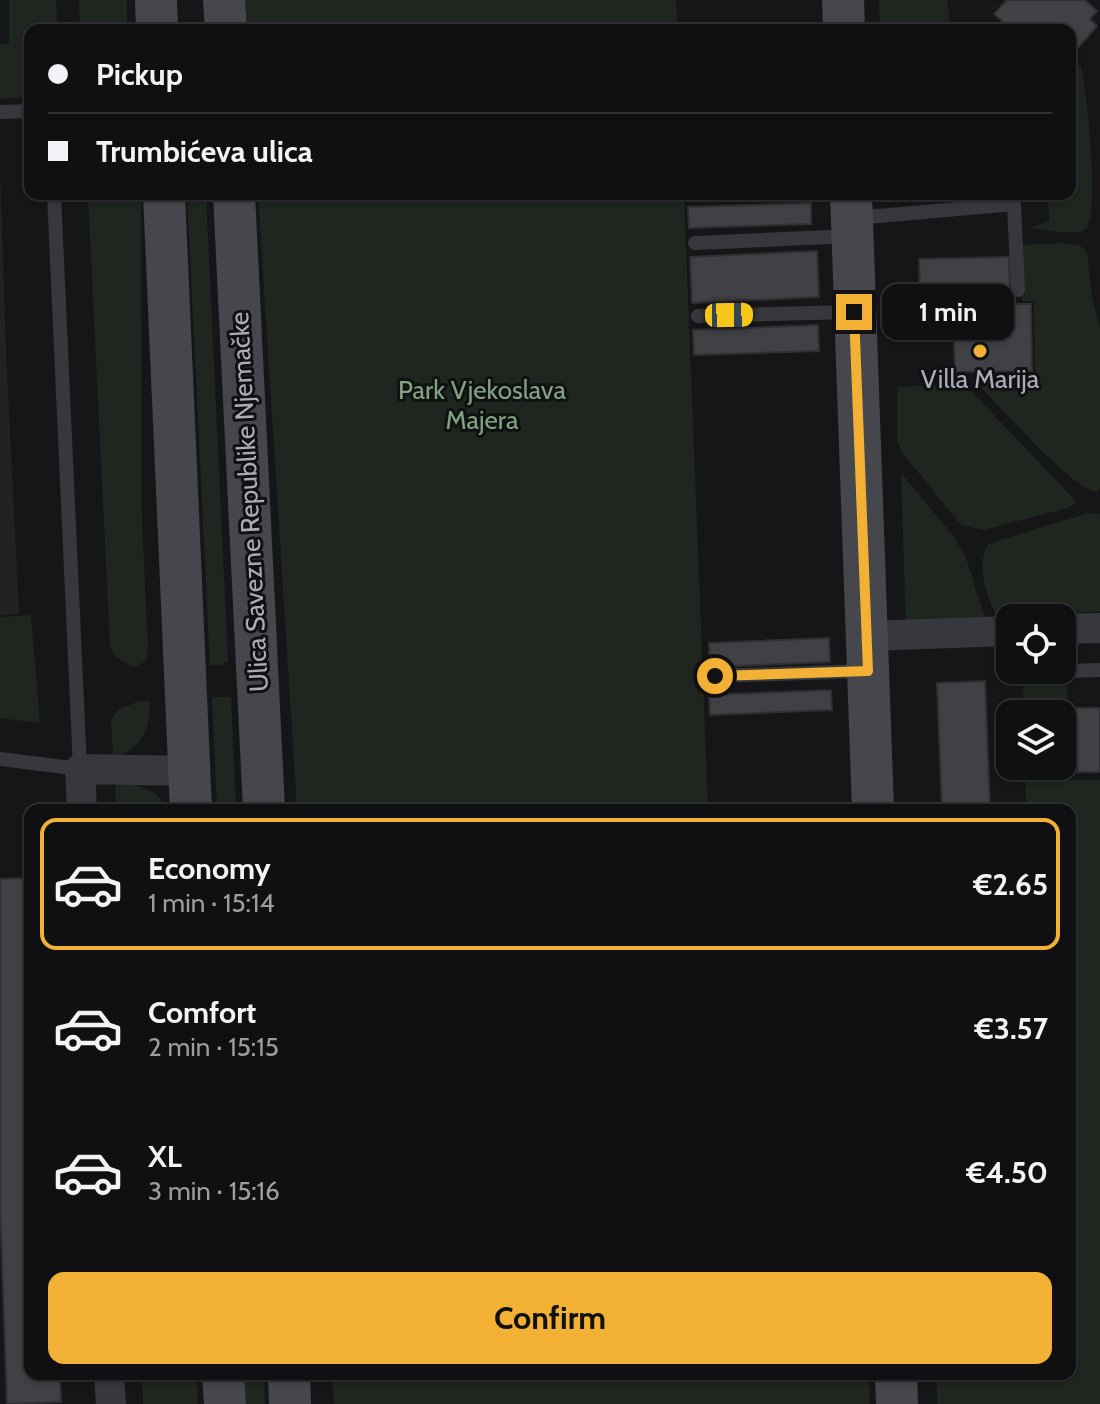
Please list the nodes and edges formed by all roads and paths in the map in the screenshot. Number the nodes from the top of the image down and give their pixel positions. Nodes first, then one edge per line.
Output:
1 (224, 0) edge
2 (843, 0) edge
3 (226, 24) edge
4 (844, 24) edge
5 (24, 111) edge
6 (0, 112) edge
7 (54, 200) edge
8 (164, 200) edge
9 (234, 200) edge
10 (852, 216) edge
11 (695, 243) dead end
12 (1018, 290) dead end
13 (854, 312) junction
14 (698, 316) dead end
15 (1100, 628) edge
16 (1076, 629) edge
17 (996, 633) edge
18 (868, 653) junction
19 (1100, 670) edge
20 (1076, 671) edge
21 (715, 676) dead end
22 (0, 759) edge
23 (80, 769) junction
24 (190, 791) edge
25 (82, 804) edge
26 (264, 804) edge
27 (873, 804) edge
28 (109, 1380) edge
29 (223, 1380) edge
30 (289, 1380) edge
31 (896, 1380) edge
32 (111, 1404) edge
33 (225, 1404) edge
34 (290, 1404) edge
35 (897, 1404) edge

1 - 3 street
2 - 4 street
5 - 6 lane
7 - 23 lane
8 - 24 street
9 - 26 street, Ulica Savezne Republike Njemačke
10 - 11 lane
10 - 12 lane
10 - 13 street
13 - 14 lane
13 - 18 street
15 - 16 street
17 - 18 street
18 - 21 lane
18 - 27 street
19 - 20 lane
22 - 23 lane
23 - 24 street
23 - 25 street
28 - 32 street
29 - 33 street
30 - 34 street
31 - 35 street

